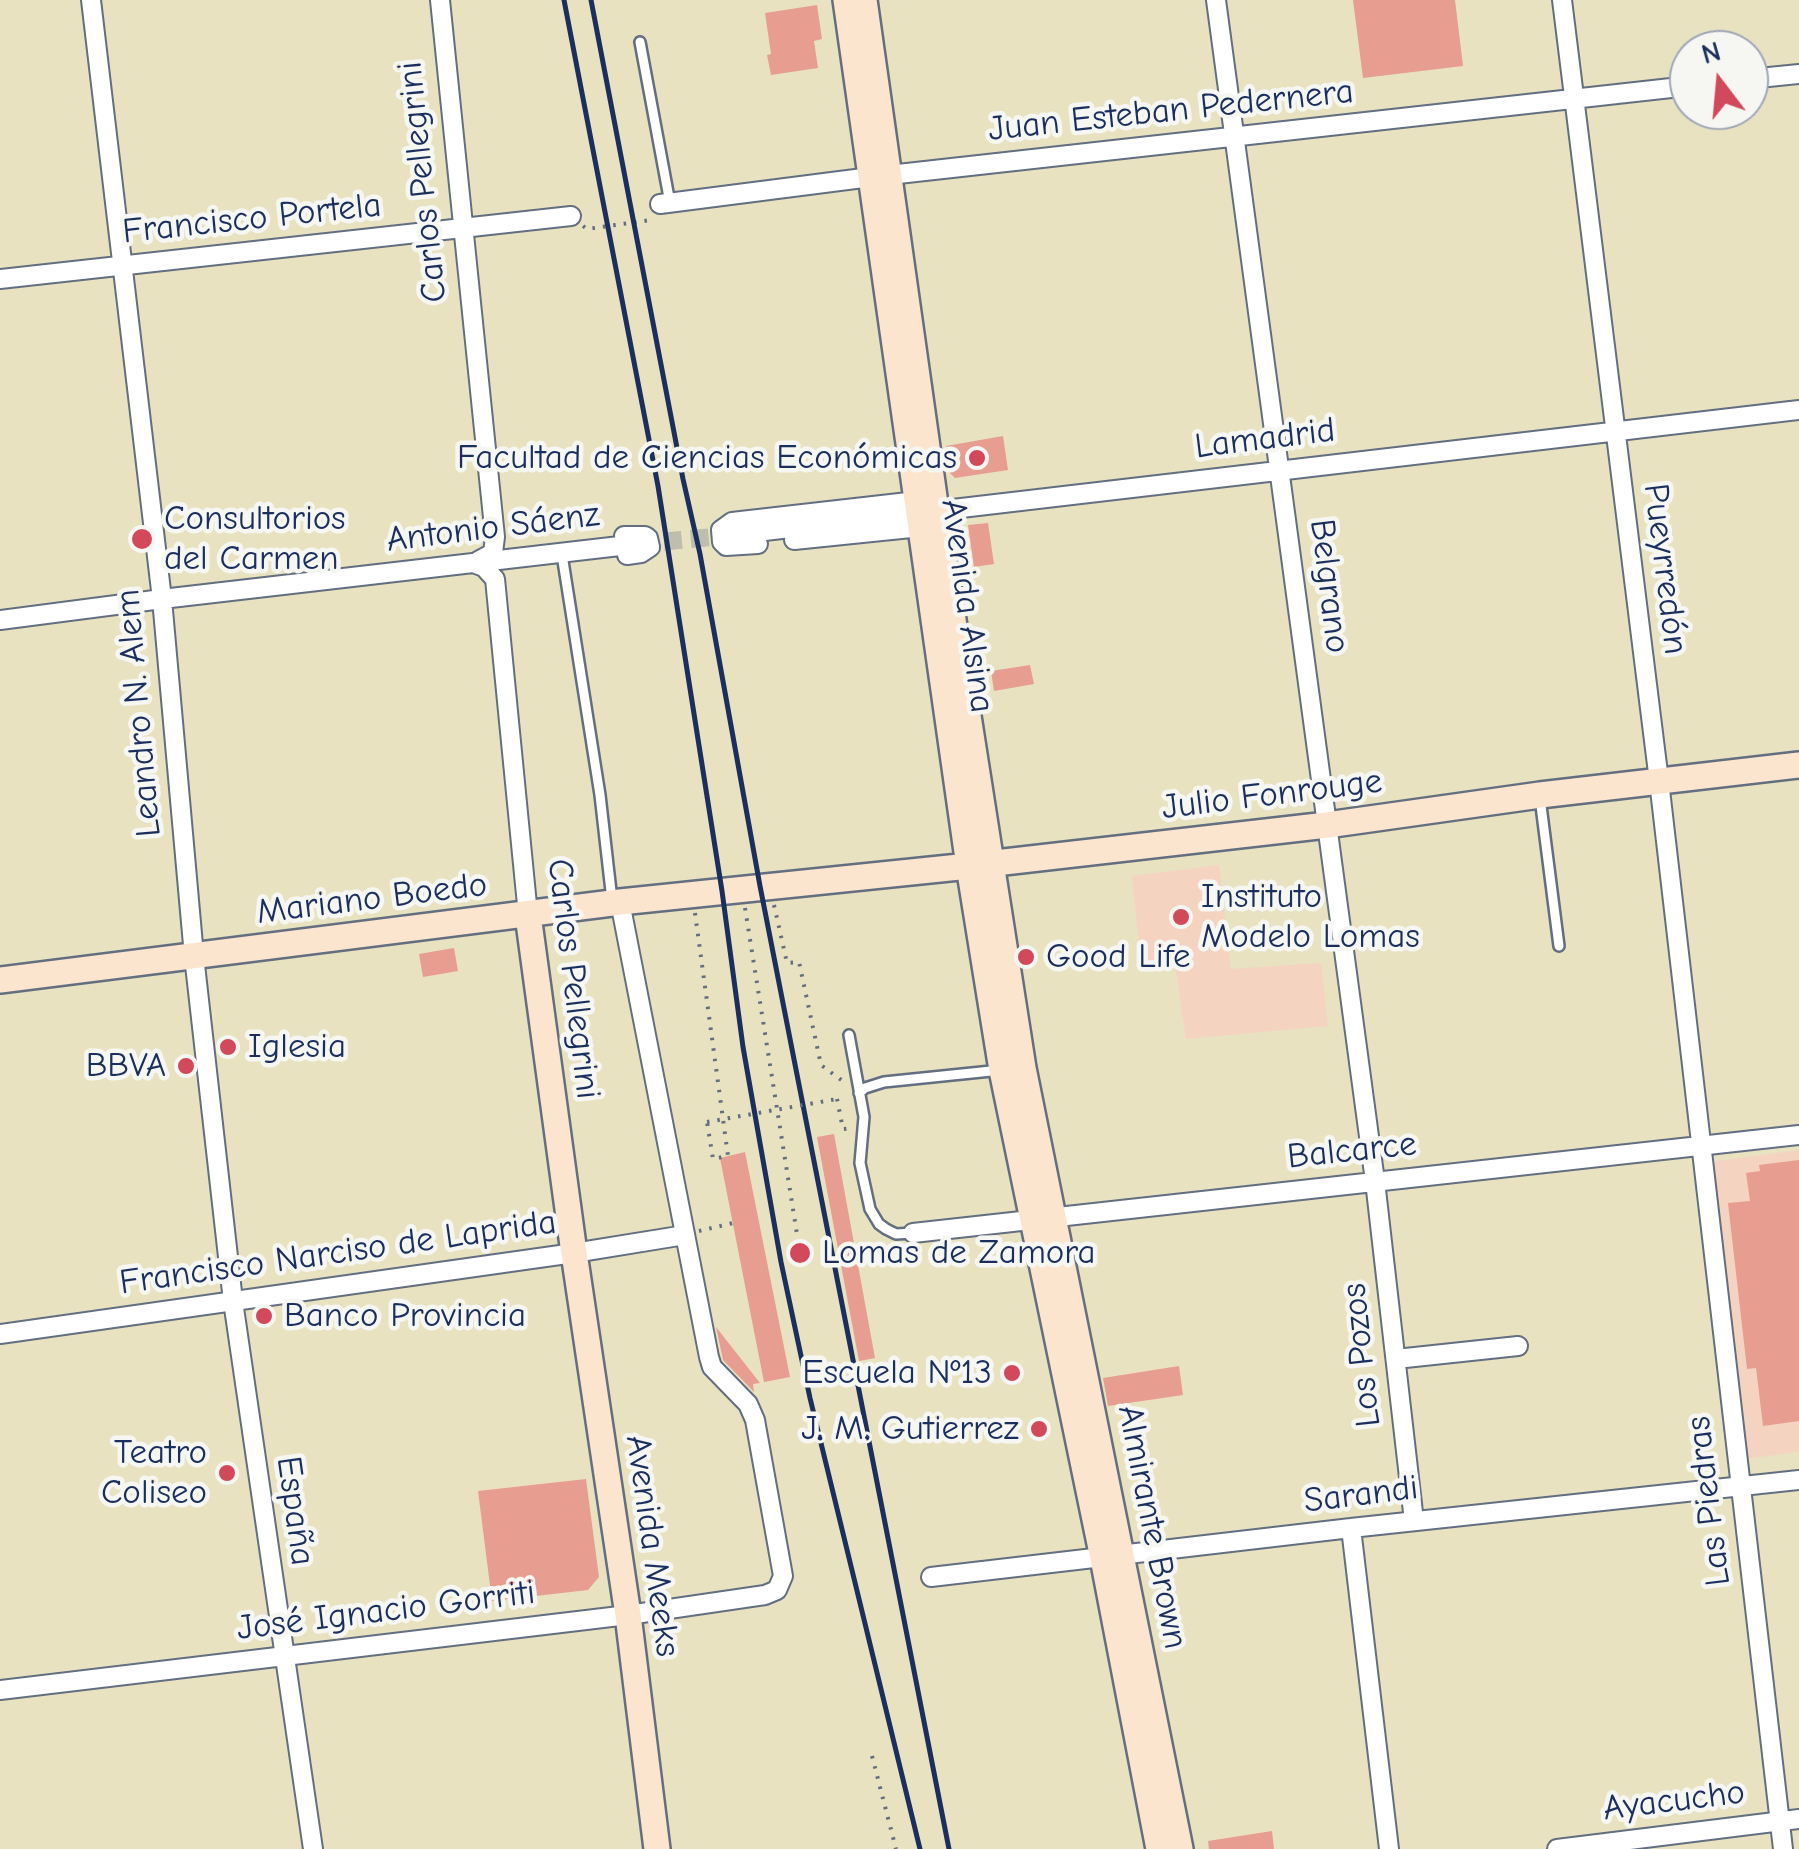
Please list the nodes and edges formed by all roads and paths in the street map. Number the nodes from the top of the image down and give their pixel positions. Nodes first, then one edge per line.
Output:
1 (90, 0) edge
2 (440, 0) edge
3 (846, 0) edge
4 (864, 0) edge
5 (1216, 0) edge
6 (1562, 0) edge
7 (640, 42) dead end
8 (1799, 74) edge
9 (1769, 77) edge
10 (1669, 88) edge
11 (1573, 98) junction
12 (1235, 137) junction
13 (880, 176) junction
14 (665, 204) junction
15 (571, 216) joint
16 (462, 228) junction
17 (121, 266) junction
18 (0, 279) edge
19 (1799, 410) edge
20 (1615, 431) junction
21 (1281, 470) junction
22 (923, 513) junction
23 (739, 534) tunnel mouth
24 (495, 537) junction
25 (636, 544) tunnel mouth
26 (563, 562) junction
27 (473, 563) junction
28 (497, 593) junction
29 (162, 598) junction
30 (0, 620) edge
31 (1799, 764) edge
32 (1658, 781) junction
33 (1540, 795) junction
34 (1327, 825) junction
35 (980, 865) junction
36 (755, 887) junction
37 (692, 894) junction
38 (616, 902) junction
39 (528, 915) junction
40 (1558, 946) dead end
41 (194, 956) junction
42 (0, 980) edge
43 (849, 1035) dead end
44 (1013, 1069) junction
45 (849, 1086) dead end
46 (859, 1093) junction
47 (778, 1109) junction
48 (843, 1128) dead end
49 (1799, 1135) edge
50 (1700, 1146) junction
51 (1376, 1181) junction
52 (1042, 1219) junction
53 (733, 1223) dead end
54 (913, 1233) joint
55 (685, 1235) junction
56 (574, 1253) junction
57 (800, 1253) dead end
58 (233, 1301) junction
59 (0, 1334) edge
60 (1518, 1346) dead end
61 (1396, 1359) junction
62 (1799, 1480) edge
63 (1740, 1487) junction
64 (1414, 1521) junction
65 (1352, 1528) junction
66 (1113, 1557) junction
67 (931, 1578) dead end
68 (628, 1615) junction
69 (283, 1655) junction
70 (0, 1690) edge
71 (872, 1756) dead end
72 (1799, 1818) edge
73 (1780, 1821) junction
74 (313, 1849) edge
75 (658, 1849) edge
76 (896, 1849) edge
77 (1159, 1849) edge
78 (1180, 1849) edge
79 (1389, 1849) edge
80 (1558, 1849) edge
81 (1783, 1849) edge

1 - 17 street, Leandro N. Alem
2 - 16 street, Carlos Pellegrini
3 - 13 street, Avenida Alsina
4 - 13 street, Avenida Alsina
5 - 12 street, Belgrano
6 - 11 street, Pueyrredón
7 - 14 lane
8 - 9 street
10 - 11 street, Juan Esteban Pedernera
11 - 12 street, Juan Esteban Pedernera
11 - 20 street, Pueyrredón
12 - 13 street, Juan Esteban Pedernera
12 - 21 street, Belgrano
13 - 14 street, Juan Esteban Pedernera
13 - 22 street, Avenida Alsina
14 - 15 path
15 - 16 street, Francisco Portela
16 - 17 street, Francisco Portela
16 - 24 street, Carlos Pellegrini
17 - 18 street, Francisco Portela
17 - 29 street, Leandro N. Alem
19 - 20 street, Lamadrid
20 - 21 street, Lamadrid
20 - 32 street, Pueyrredón
21 - 22 street, Lamadrid
21 - 34 street, Belgrano
22 - 22 street, Lamadrid
22 - 23 street, Lamadrid
22 - 35 street, Avenida Alsina
24 - 26 street, Antonio Sáenz
24 - 27 street
25 - 27 street, Antonio Sáenz
26 - 28 street, Antonio Sáenz
26 - 38 lane
27 - 28 street
27 - 29 street, Antonio Sáenz
28 - 39 street, Carlos Pellegrini
29 - 30 street, Antonio Sáenz
29 - 41 street, Leandro N. Alem
31 - 32 street, Julio Fonrouge
32 - 33 street, Julio Fonrouge
32 - 50 street, Pueyrredón
33 - 34 street, Julio Fonrouge
33 - 40 lane
34 - 35 street, Julio Fonrouge
34 - 51 street, Belgrano
35 - 36 street, Julio Fonrouge
35 - 44 street, Avenida Alsina
36 - 37 street, Mariano Boedo
36 - 45 path
36 - 47 path
37 - 38 street, Mariano Boedo
37 - 47 path, bridge
38 - 39 street, Mariano Boedo
38 - 55 street
39 - 41 street, Mariano Boedo
39 - 56 street, Carlos Pellegrini
41 - 42 street, Mariano Boedo
41 - 58 street, Leandro N. Alem
43 - 46 lane
44 - 46 lane
44 - 52 street, Avenida Alsina
46 - 54 lane
47 - 48 path, bridge
47 - 57 path
49 - 50 street, Balcarce
50 - 51 street, Balcarce
50 - 63 street, Las Piedras
51 - 52 street, Balcarce
51 - 61 street, Los Pozos
52 - 54 street, Balcarce
52 - 66 street, Almirante Brown
53 - 55 path
55 - 56 street, Francisco Narciso de Laprida
55 - 68 street, José Ignacio Gorriti
56 - 58 street, Francisco Narciso de Laprida
56 - 68 street, Avenida Meeks
58 - 59 street, Francisco Narciso de Laprida
58 - 69 street, España
60 - 61 street
61 - 64 street, Los Pozos
62 - 63 street, Sarandi
63 - 64 street, Sarandi
63 - 73 street, Las Piedras
64 - 65 street, Sarandi
65 - 66 street, Sarandi
65 - 79 street
66 - 67 street, Sarandi
66 - 77 street, Almirante Brown
66 - 78 street, Almirante Brown
68 - 69 street, José Ignacio Gorriti
68 - 75 street, Avenida Meeks
69 - 70 street, José Ignacio Gorriti
69 - 74 street, España
71 - 76 path
72 - 73 street, Ayacucho
73 - 80 street, Ayacucho
73 - 81 street, Las Piedras

